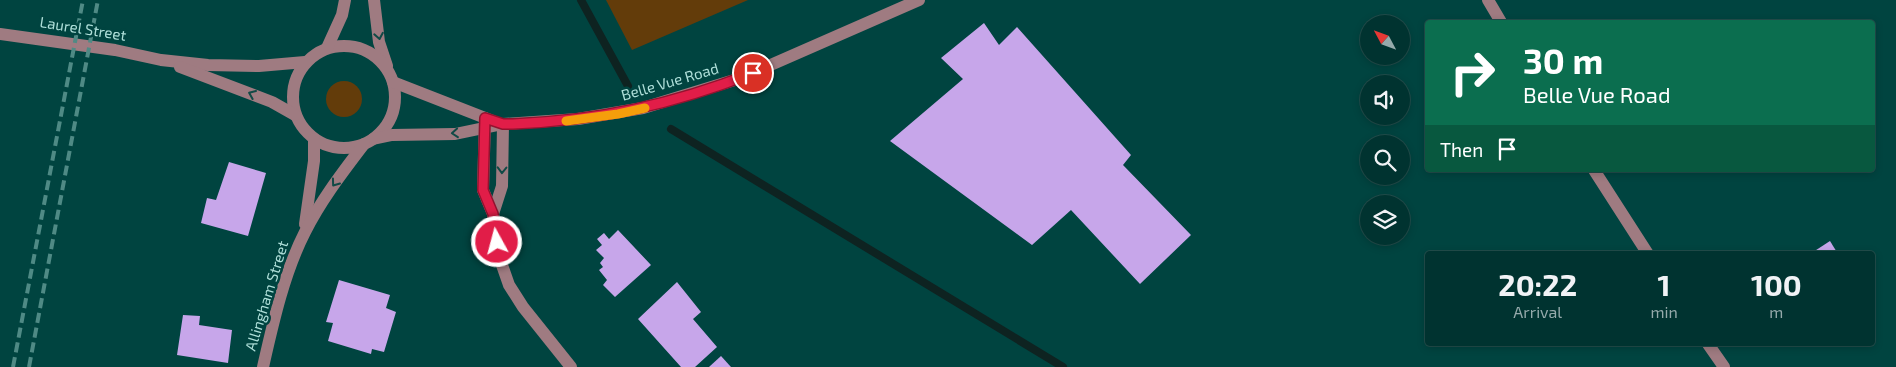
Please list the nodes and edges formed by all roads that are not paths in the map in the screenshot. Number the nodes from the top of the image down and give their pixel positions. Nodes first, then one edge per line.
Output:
1 (345, 0) edge
2 (374, 0) edge
3 (918, 0) edge
4 (1488, 0) edge
5 (1500, 20) edge
6 (0, 34) edge
7 (327, 48) junction
8 (161, 60) junction
9 (305, 62) junction
10 (390, 76) junction
11 (295, 115) junction
12 (484, 123) junction
13 (503, 124) junction
14 (314, 139) junction
15 (369, 142) junction
16 (1595, 172) edge
17 (493, 214) junction
18 (304, 234) junction
19 (1646, 251) edge
20 (1709, 346) edge
21 (263, 367) edge
22 (571, 367) edge
23 (1724, 367) edge

1 - 7 street
2 -> 10 street
3 - 13 street, Belle Vue Road
4 - 5 street
6 - 8 street, Laurel Street
7 - 9 street
7 - 10 street
8 - 9 street, Laurel Street
11 -> 8 street, Laurel Street
9 - 11 street
10 - 12 street, Belle Vue Road
10 - 15 street
11 - 14 street
12 - 13 street, Belle Vue Road
12 -> 15 street, Belle Vue Road
12 - 17 street
13 -> 17 street
14 - 15 street
14 - 18 street, Allingham Street
15 -> 18 street, Allingham Street
16 - 19 street
17 - 22 street
18 - 21 street, Allingham Street
20 - 23 street

